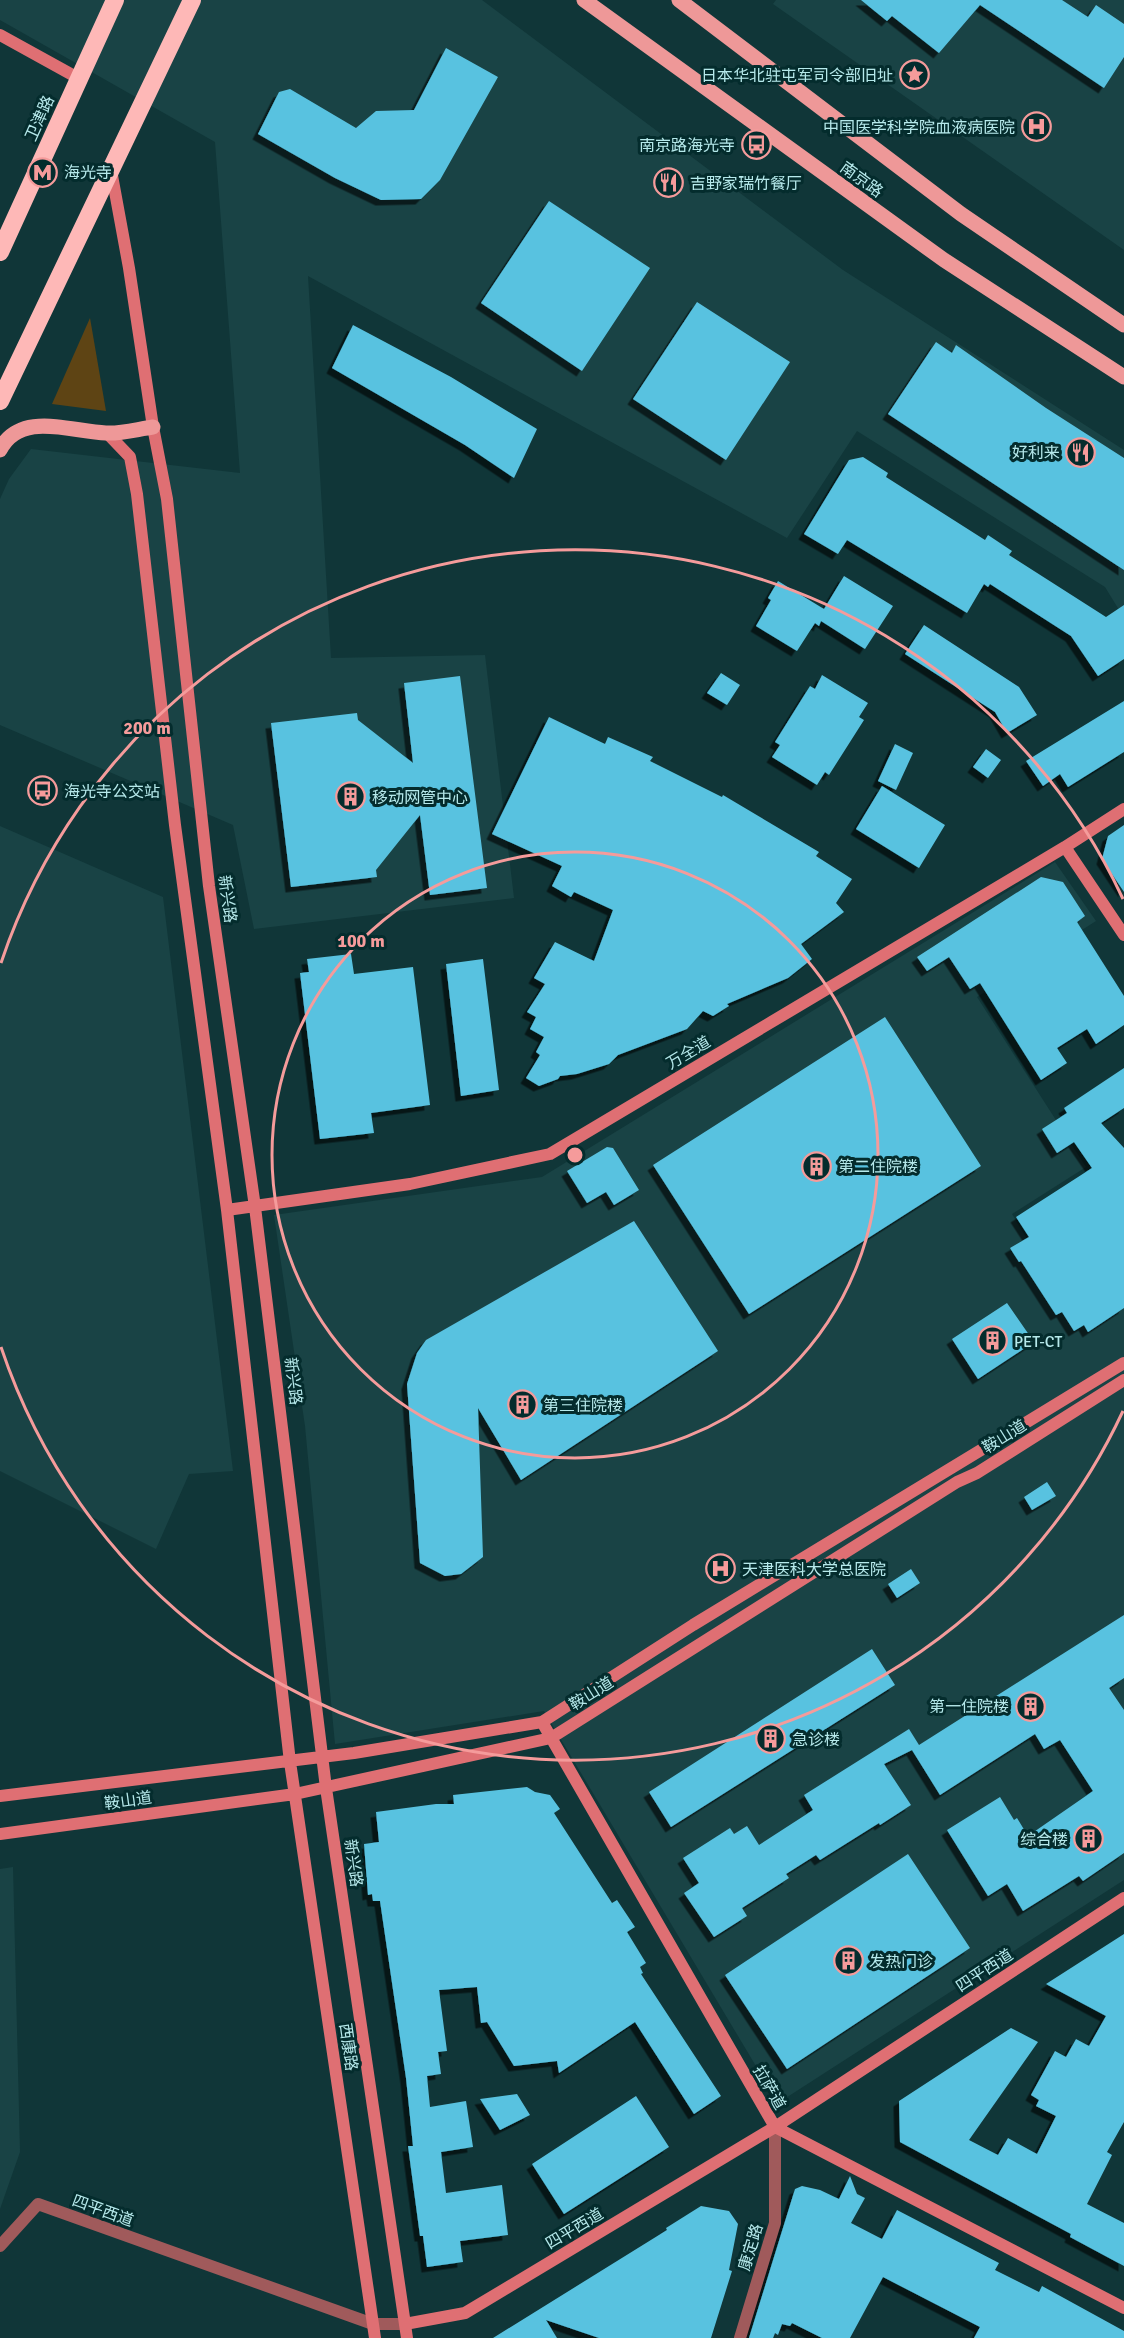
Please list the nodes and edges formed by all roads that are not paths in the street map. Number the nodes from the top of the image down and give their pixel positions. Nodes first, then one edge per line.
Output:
1 (115, 0) edge
2 (192, 0) edge
3 (584, 0) edge
4 (679, 0) edge
5 (0, 35) edge
6 (78, 78) junction
7 (111, 167) junction
8 (0, 252) edge
9 (1124, 325) edge
10 (1124, 377) edge
11 (0, 401) edge
12 (153, 427) junction
13 (107, 434) junction
14 (0, 450) edge
15 (1124, 809) edge
16 (1065, 847) junction
17 (1124, 935) edge
18 (255, 1206) junction
19 (227, 1210) junction
20 (1124, 1363) edge
21 (1124, 1380) edge
22 (542, 1722) junction
23 (551, 1738) junction
24 (323, 1758) junction
25 (290, 1762) junction
26 (326, 1788) junction
27 (295, 1794) junction
28 (0, 1796) edge
29 (0, 1834) edge
30 (1124, 1898) edge
31 (774, 2127) junction
32 (0, 2246) edge
33 (1124, 2308) edge
34 (373, 2324) junction
35 (405, 2324) junction
36 (375, 2338) edge
37 (407, 2338) edge
38 (740, 2338) edge

1 - 6 highway, 卫津路
2 - 7 highway
3 - 10 main road, 南京路
4 - 9 main road, 南京路
5 - 6 main road
6 - 8 highway, 卫津路
7 - 11 highway
7 - 12 main road
12 - 13 main road
12 - 18 main road, 新兴路
13 - 14 main road
13 - 19 main road, 西康路
15 - 16 main road, 万全道
16 - 17 main road
16 - 18 main road, 万全道
18 - 19 main road, 万全道
18 - 24 main road, 新兴路
19 - 25 main road, 西康路
20 - 22 main road, 鞍山道
21 - 23 main road, 鞍山道
22 - 23 main road, 拉萨道
22 - 24 main road, 鞍山道
23 - 26 main road, 鞍山道
23 - 31 main road, 拉萨道
24 - 25 main road, 鞍山道
24 - 26 main road, 新兴路
25 - 27 main road, 西康路
25 - 28 main road, 鞍山道
26 - 27 main road, 鞍山道
26 - 35 main road, 新兴路
27 - 29 main road, 鞍山道
27 - 34 main road, 西康路
30 - 31 main road, 四平西道
31 - 33 main road, 拉萨道
31 - 35 main road, 四平西道
31 - 38 street, 康定路
32 - 34 street, 四平西道
34 - 35 street, 四平西道
34 - 36 main road, 西康路
35 - 37 main road, 新兴路

